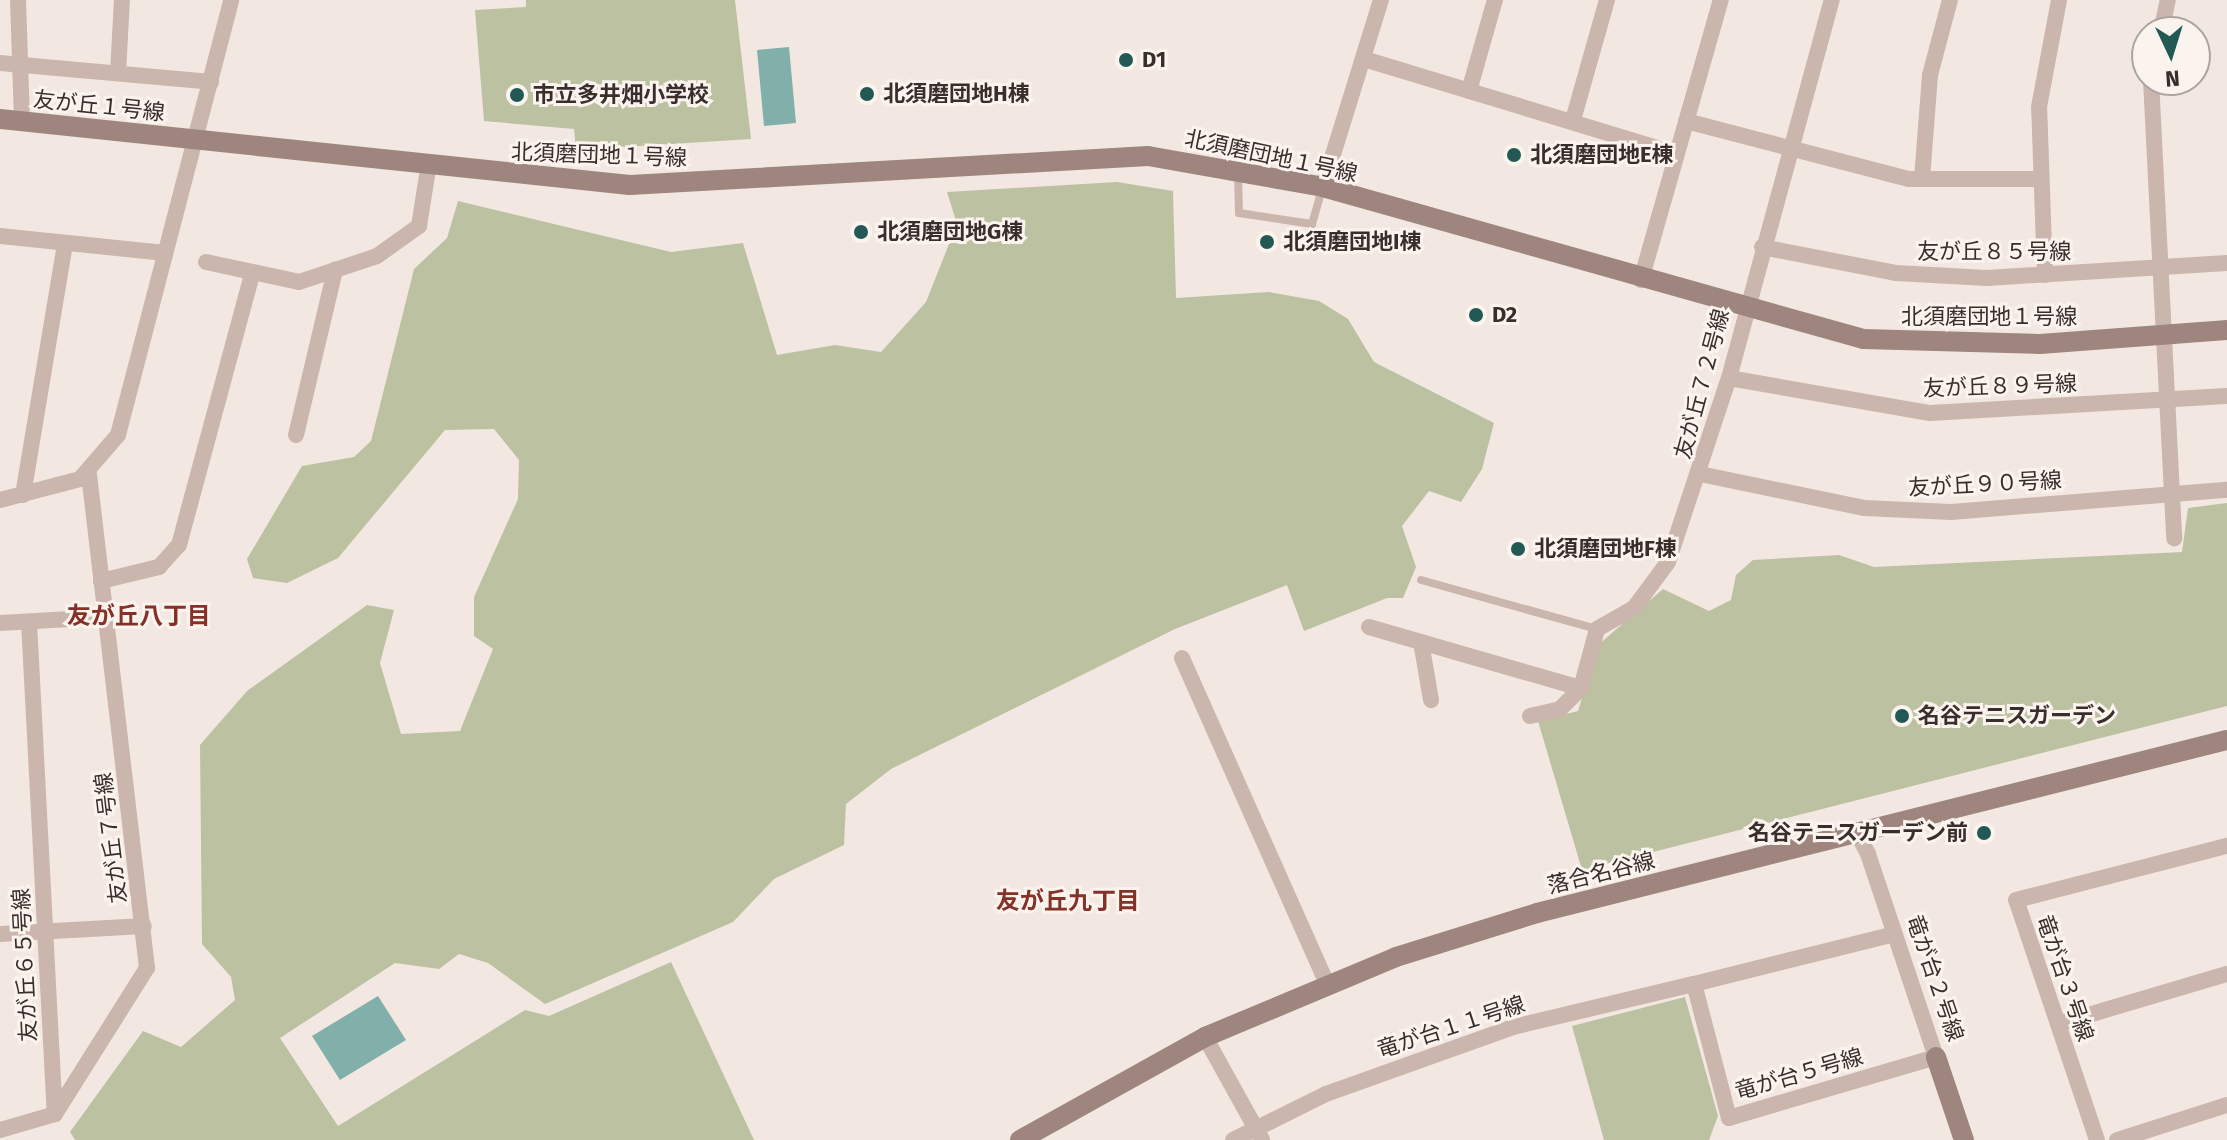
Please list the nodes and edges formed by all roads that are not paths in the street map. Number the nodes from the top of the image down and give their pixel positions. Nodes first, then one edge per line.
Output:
1 (18, 0) edge
2 (122, 0) edge
3 (231, 0) edge
4 (1381, 0) edge
5 (1495, 0) edge
6 (1607, 0) edge
7 (1721, 0) edge
8 (1832, 0) edge
9 (1950, 0) edge
10 (2059, 0) edge
11 (1364, 59) junction
12 (0, 63) edge
13 (20, 63) junction
14 (118, 73) junction
15 (211, 82) junction
16 (1469, 91) junction
17 (2151, 96) edge
18 (0, 119) edge
19 (1573, 120) junction
20 (1686, 121) junction
21 (22, 122) junction
22 (193, 141) junction
23 (1789, 151) junction
24 (1676, 154) junction
25 (1238, 168) junction
26 (428, 169) junction
27 (1922, 179) junction
28 (2040, 179) junction
29 (1323, 187) junction
30 (0, 236) edge
31 (65, 244) junction
32 (1762, 247) junction
33 (165, 253) junction
34 (206, 262) dead end
35 (2227, 263) edge
36 (335, 270) junction
37 (2156, 270) junction
38 (252, 275) junction
39 (2045, 275) junction
40 (1641, 280) junction
41 (1744, 310) junction
42 (2227, 330) edge
43 (2158, 336) junction
44 (1729, 378) junction
45 (2227, 396) edge
46 (2164, 400) junction
47 (296, 435) dead end
48 (89, 474) junction
49 (1700, 474) junction
50 (2227, 490) edge
51 (2171, 494) junction
52 (23, 495) junction
53 (0, 500) edge
54 (2174, 538) dead end
55 (1421, 580) dead end
56 (101, 581) junction
57 (106, 617) junction
58 (29, 622) junction
59 (0, 623) edge
60 (1369, 627) dead end
61 (1597, 629) junction
62 (1421, 642) junction
63 (1182, 658) dead end
64 (1581, 688) junction
65 (1431, 700) dead end
66 (1530, 716) dead end
67 (2227, 740) edge
68 (1857, 833) junction
69 (2227, 846) edge
70 (144, 926) junction
71 (45, 932) junction
72 (0, 934) edge
73 (1894, 934) junction
74 (2227, 974) edge
75 (1327, 983) junction
76 (1694, 984) junction
77 (2058, 1024) junction
78 (1205, 1037) junction
79 (1936, 1057) junction
80 (2227, 1105) edge
81 (55, 1114) junction
82 (0, 1130) edge
83 (1258, 1134) edge
84 (1020, 1140) edge
85 (1233, 1140) edge
86 (1964, 1140) edge
87 (2097, 1140) edge
88 (2117, 1140) edge

1 - 13 street
2 - 14 street
3 - 15 street
4 - 11 street
5 - 16 street
6 - 19 street
7 - 20 street
8 - 23 street, 友が丘７２号線
9 - 27 street
10 - 28 street
11 - 16 street
11 - 29 street
12 - 13 street
13 - 14 street
13 - 21 street
14 - 15 street
15 - 22 street
16 - 19 street
17 - 37 street
18 - 21 street, 友が丘１号線
19 - 24 street
20 - 23 street
20 - 24 street
21 - 22 street, 友が丘１号線
22 - 26 street, 北須磨団地１号線
22 - 33 street
23 - 27 street
23 - 32 street, 友が丘７２号線
24 - 40 street
25 - 26 street, 北須磨団地１号線
25 - 29 street, 北須磨団地１号線
25 - 29 lane
26 - 36 street
27 - 28 street
28 - 39 street
29 - 40 street, 北須磨団地１号線
30 - 31 street
31 - 33 street
31 - 52 street
32 - 39 street, 友が丘８５号線
32 - 41 street, 友が丘７２号線
33 - 48 street
34 - 38 street
35 - 37 street, 友が丘８５号線
36 - 38 street
36 - 47 street
37 - 39 street, 友が丘８５号線
37 - 43 street
38 - 56 street
40 - 41 street, 北須磨団地１号線
41 - 43 street, 北須磨団地１号線
41 - 44 street, 友が丘７２号線
42 - 43 street, 北須磨団地１号線
43 - 46 street
44 - 46 street, 友が丘８９号線
44 - 49 street, 友が丘７２号線
45 - 46 street, 友が丘８９号線
46 - 51 street
48 - 52 street
48 - 56 street, 友が丘７号線
49 - 51 street, 友が丘９０号線
49 - 61 street, 友が丘７２号線
50 - 51 street, 友が丘９０号線
51 - 54 street
52 - 53 street
55 - 61 lane
56 - 57 street, 友が丘７号線
57 - 58 street
57 - 70 street, 友が丘７号線
58 - 59 street
58 - 71 street, 友が丘６５号線
60 - 62 street
61 - 64 street
62 - 64 street
62 - 65 street
63 - 75 street
64 - 66 street
67 - 68 street, 落合名谷線
68 - 73 street, 竜が台２号線
68 - 75 street, 落合名谷線
69 - 77 street, 竜が台３号線
70 - 71 street
70 - 81 street, 友が丘７号線
71 - 72 street
71 - 81 street, 友が丘６５号線
73 - 76 street
73 - 79 street, 竜が台２号線
74 - 77 street
75 - 78 street, 落合名谷線
76 - 79 street, 竜が台５号線
76 - 83 street, 竜が台１１号線
77 - 87 street, 竜が台３号線
78 - 83 street
78 - 84 street, 落合名谷線
79 - 86 street, 竜が台２号線
80 - 88 street
81 - 82 street
83 - 85 street, 竜が台１１号線

